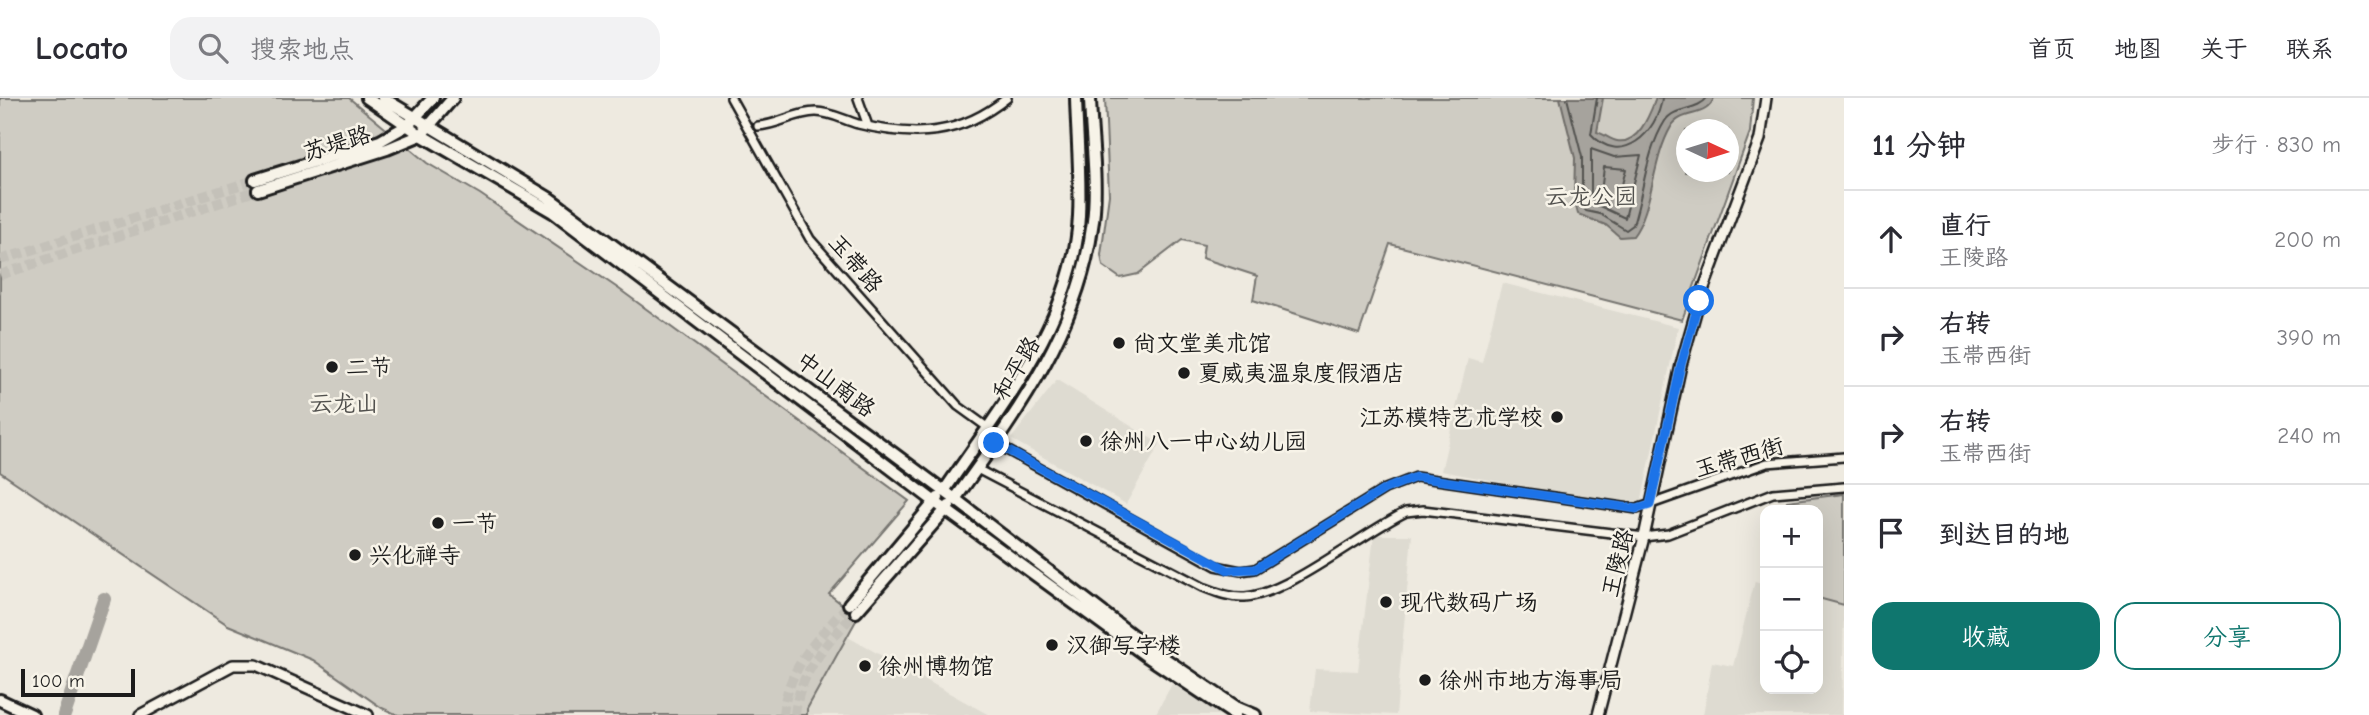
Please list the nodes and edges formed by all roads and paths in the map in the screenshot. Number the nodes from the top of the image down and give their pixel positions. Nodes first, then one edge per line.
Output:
1 (367, 98) edge
2 (383, 98) edge
3 (433, 98) edge
4 (453, 98) edge
5 (731, 98) edge
6 (858, 98) edge
7 (1007, 98) edge
8 (1076, 98) edge
9 (1090, 98) edge
10 (1766, 98) edge
11 (411, 121) junction
12 (758, 126) dead end
13 (869, 126) junction
14 (426, 131) junction
15 (987, 427) junction
16 (994, 443) junction
17 (1844, 457) edge
18 (976, 469) junction
19 (1844, 487) edge
20 (944, 491) junction
21 (955, 499) junction
22 (935, 502) junction
23 (945, 509) junction
24 (1650, 509) junction
25 (1645, 533) junction
26 (0, 700) edge
27 (32, 715) edge
28 (140, 715) edge
29 (368, 715) edge
30 (1235, 715) edge
31 (1255, 715) edge
32 (1598, 715) edge

1 - 11 main road, 中山南路
2 - 11 main road, 中山南路
3 - 11 main road, 苏堤路
4 - 14 main road
5 - 15 street, 玉带路
6 - 13 street
7 - 13 street
8 - 15 main road, 和平路
9 - 16 main road, 和平路
10 - 24 street, 王陵路
11 - 14 main road, 中山南路
11 - 14 main road, 苏堤路
12 - 13 street
14 - 20 main road, 中山南路
14 - 22 main road, 中山南路
15 - 20 main road, 和平路
16 - 18 main road, 和平路
16 - 24 street, 玉带西街
17 - 24 street, 玉带西街
18 - 21 main road, 和平路
18 - 25 street
19 - 25 street
20 - 21 main road, 中山南路
20 - 22 main road, 和平路
21 - 23 main road, 和平路
21 - 31 main road, 中山南路
22 - 23 main road, 中山南路
22 - 23 main road, 和平路
23 - 30 main road, 中山南路
24 - 25 street, 王陵路
25 - 32 street, 王陵路
26 - 27 main road
28 - 29 street

